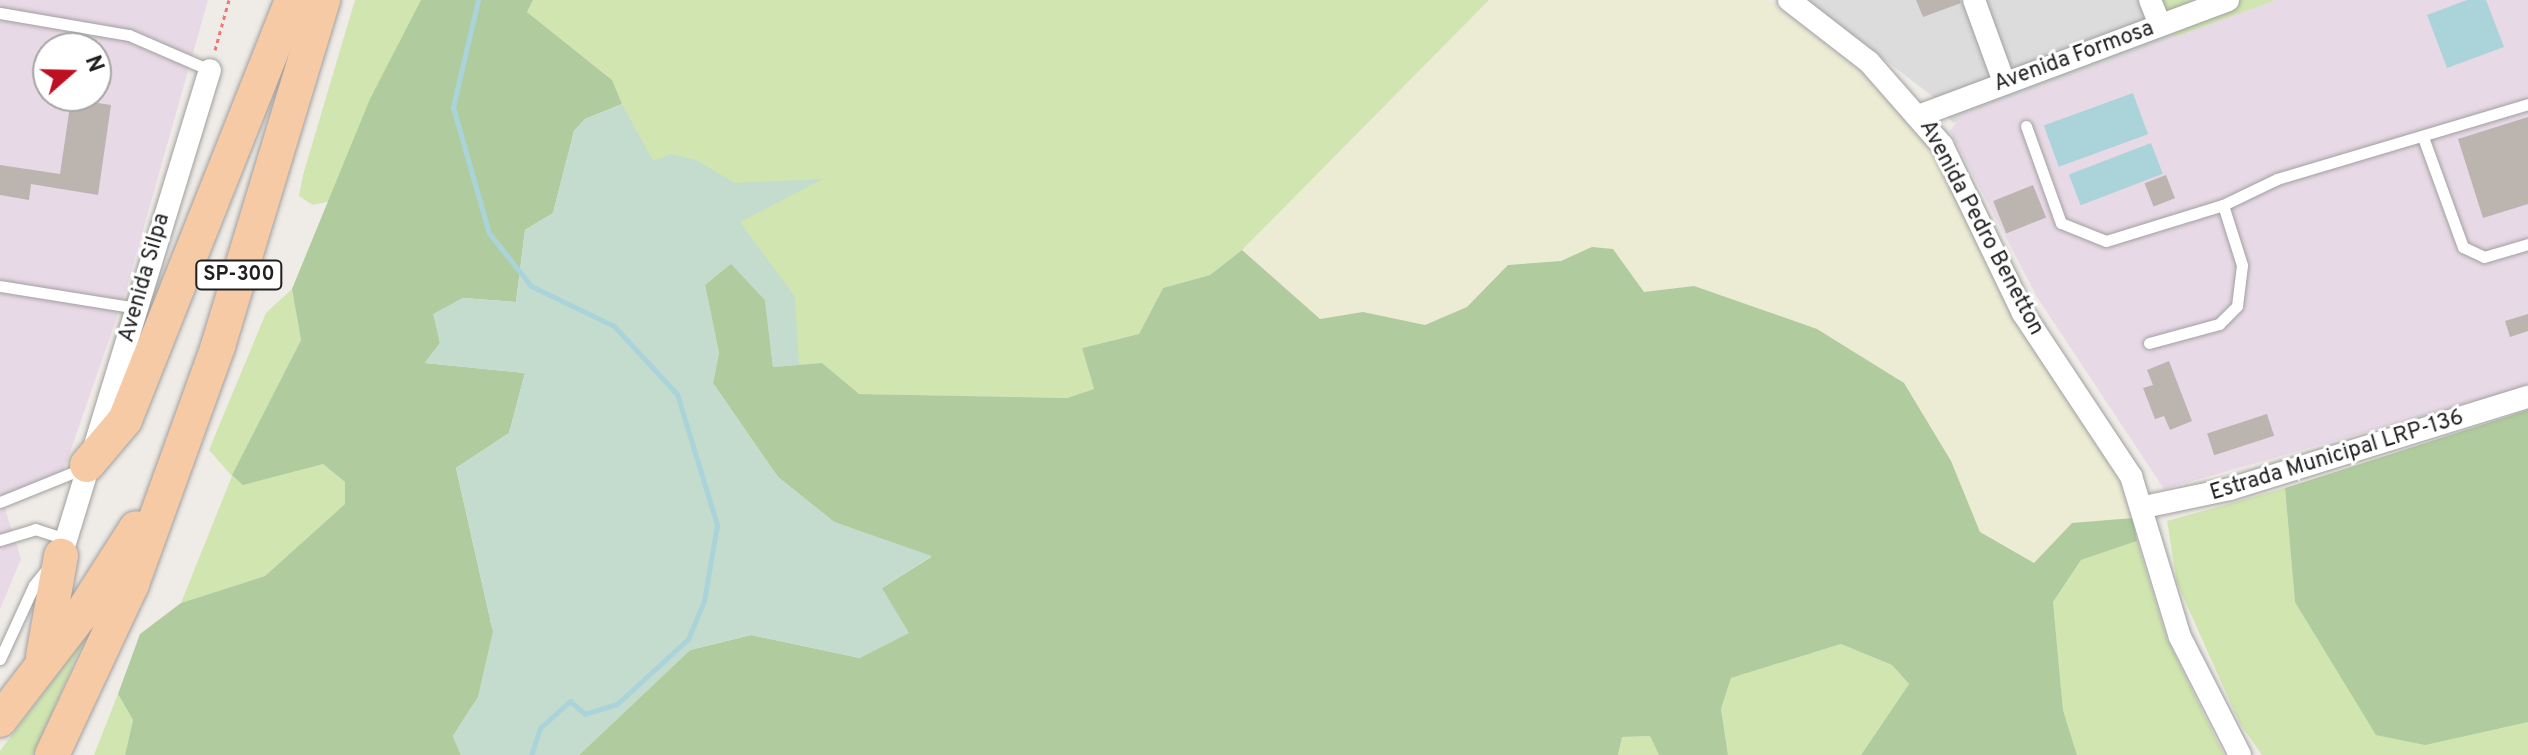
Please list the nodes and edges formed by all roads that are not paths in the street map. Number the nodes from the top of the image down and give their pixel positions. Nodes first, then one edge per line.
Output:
1 (292, 0) edge
2 (323, 0) edge
3 (1789, 0) edge
4 (1974, 0) edge
5 (2150, 0) edge
6 (2228, 0) edge
7 (0, 13) edge
8 (2160, 25) junction
9 (210, 70) joint
10 (2004, 82) junction
11 (2528, 104) edge
12 (1921, 115) junction
13 (2026, 126) dead end
14 (2424, 140) junction
15 (2223, 205) junction
16 (2528, 244) edge
17 (0, 286) edge
18 (137, 308) junction
19 (2149, 343) dead end
20 (2528, 397) edge
21 (87, 465) junction
22 (168, 477) junction
23 (0, 502) edge
24 (2144, 507) junction
25 (0, 540) edge
26 (63, 548) junction
27 (0, 659) edge
28 (38, 671) junction
29 (0, 720) edge
30 (52, 755) edge
31 (2240, 755) edge

1 - 21 main road
2 - 22 main road, SP-300
3 - 12 street, Avenida Pedro Benetton
4 - 10 street
5 - 8 street
6 - 8 street, Avenida Formosa
7 - 9 lane
8 - 10 street, Avenida Formosa
9 - 18 street, Avenida Silpa
10 - 12 street, Avenida Formosa
11 - 14 lane
12 - 24 street, Avenida Pedro Benetton
13 - 15 lane
14 - 15 lane
14 - 16 lane
15 - 19 lane
17 - 18 lane
18 - 21 street, Avenida Silpa
20 - 24 street, Estrada Municipal LRP-136
21 - 23 lane
21 - 26 street, Avenida Silpa
22 - 28 main road, SP-300
22 - 30 main road, SP-300
24 - 31 street, Avenida Pedro Benetton
25 - 26 lane
26 - 27 lane
26 - 28 main road
28 - 29 main road, SP-300

